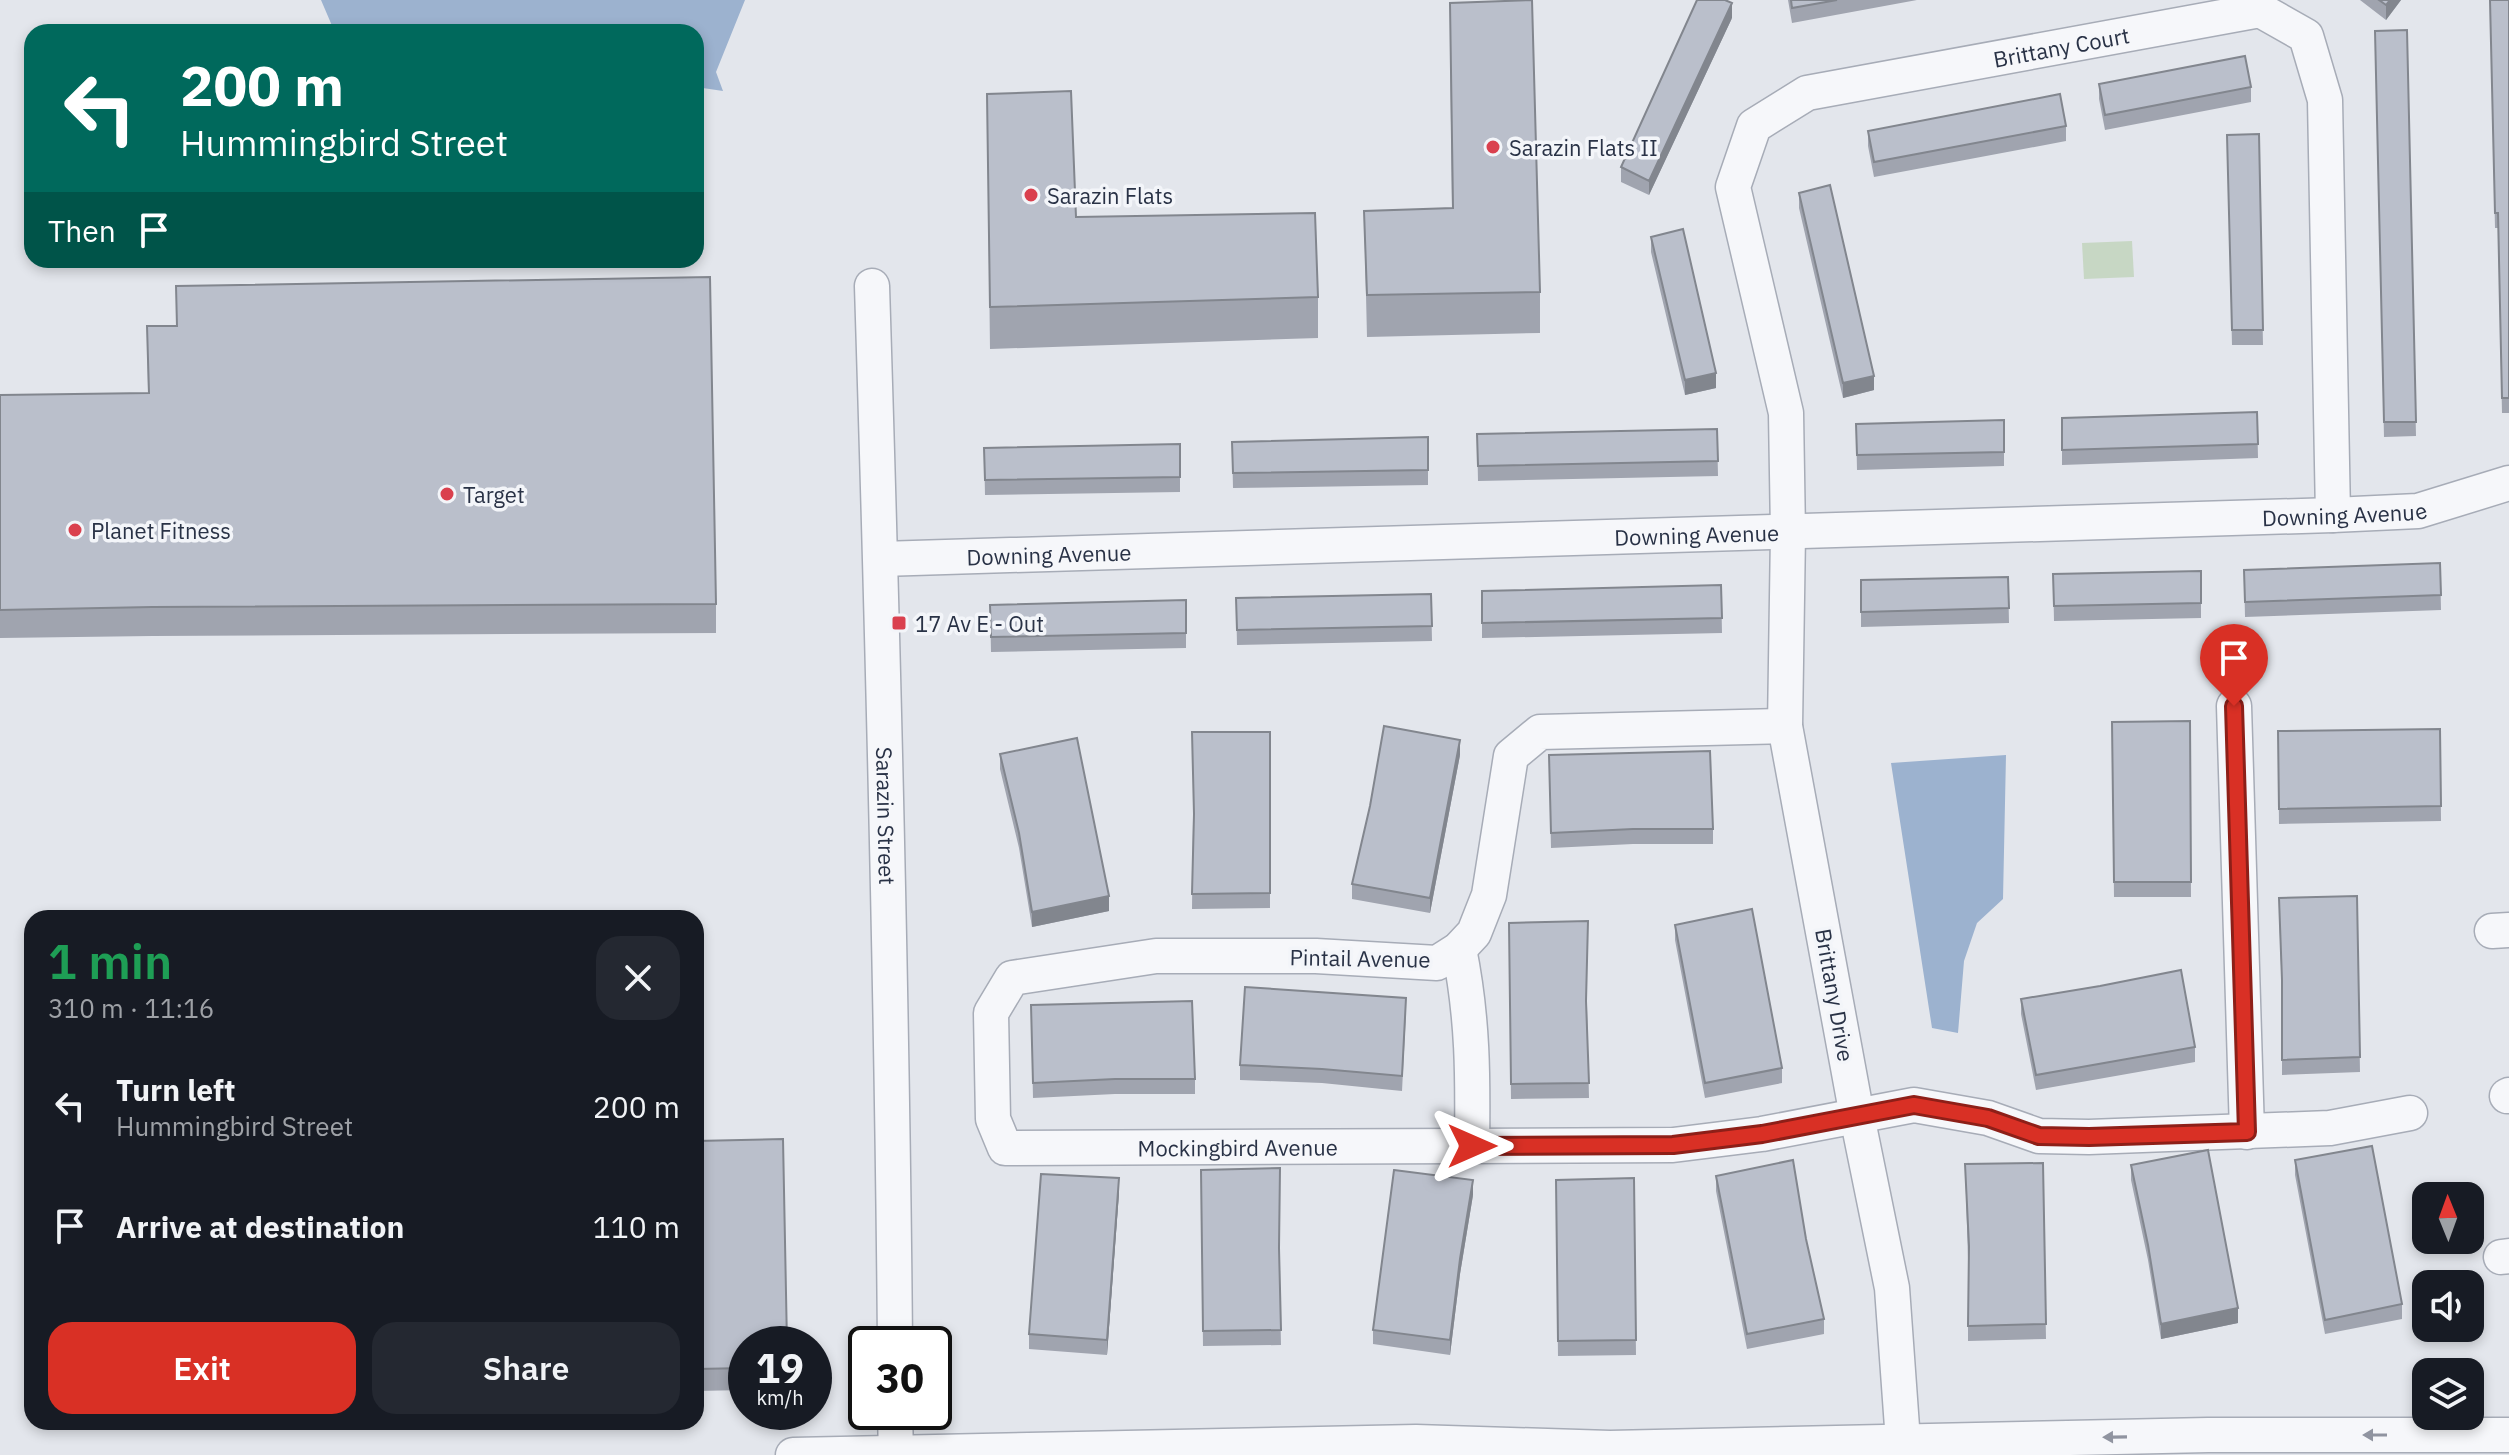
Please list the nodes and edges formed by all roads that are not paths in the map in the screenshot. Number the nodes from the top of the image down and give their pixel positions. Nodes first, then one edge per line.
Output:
1 (872, 286) dead end
2 (2509, 483) edge
3 (2333, 515) junction
4 (1788, 533) junction
5 (881, 559) junction
6 (2234, 706) dead end
7 (1785, 726) junction
8 (1459, 949) junction
9 (2410, 1113) dead end
10 (1857, 1116) junction
11 (2247, 1132) junction
12 (1472, 1146) junction
13 (1005, 1148) joint
14 (895, 1326) edge
15 (895, 1430) edge
16 (2509, 1435) edge
17 (1904, 1448) edge
18 (793, 1455) edge
19 (896, 1455) edge

1 - 5 street, Sarazin Street
2 - 3 street, Downing Avenue
3 - 4 street, Downing Avenue
3 - 4 street, Brittany Court
4 - 5 street, Downing Avenue
4 - 7 street, Brittany Drive
5 - 14 street, Sarazin Street
6 - 11 street
7 - 8 street, Pintail Avenue
7 - 10 street, Brittany Drive
8 - 12 street
8 - 13 street, Pintail Avenue
9 - 11 street, Mockingbird Avenue
10 - 11 street, Mockingbird Avenue
10 - 12 street, Mockingbird Avenue
10 - 17 street, Brittany Drive
12 - 13 street, Mockingbird Avenue
15 - 19 street
16 -> 17 street
17 - 19 street
18 - 19 street

